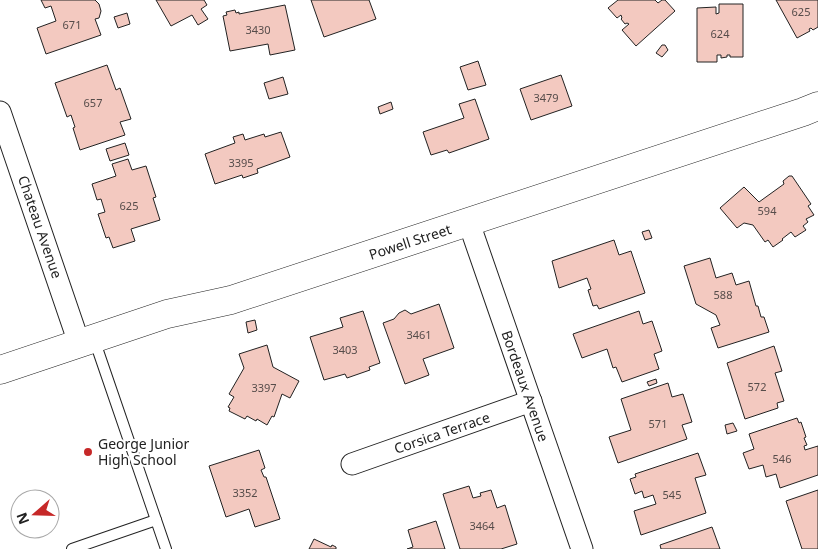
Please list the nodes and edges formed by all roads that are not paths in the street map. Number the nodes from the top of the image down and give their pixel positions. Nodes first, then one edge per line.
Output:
1 (818, 106) edge
2 (0, 112) edge
3 (469, 222) junction
4 (86, 340) junction
5 (0, 370) edge
6 (531, 401) junction
7 (352, 464) dead end
8 (156, 520) junction
9 (72, 549) edge
10 (166, 549) edge
11 (582, 549) edge

1 - 3 street, Powell Street
2 - 4 street, Chateau Avenue
3 - 4 street, Powell Street
3 - 6 street, Bordeaux Avenue
4 - 5 street, Powell Street
4 - 8 lane
6 - 7 street, Corsica Terrace
6 - 11 street, Bordeaux Avenue
8 - 9 lane
8 - 10 lane

